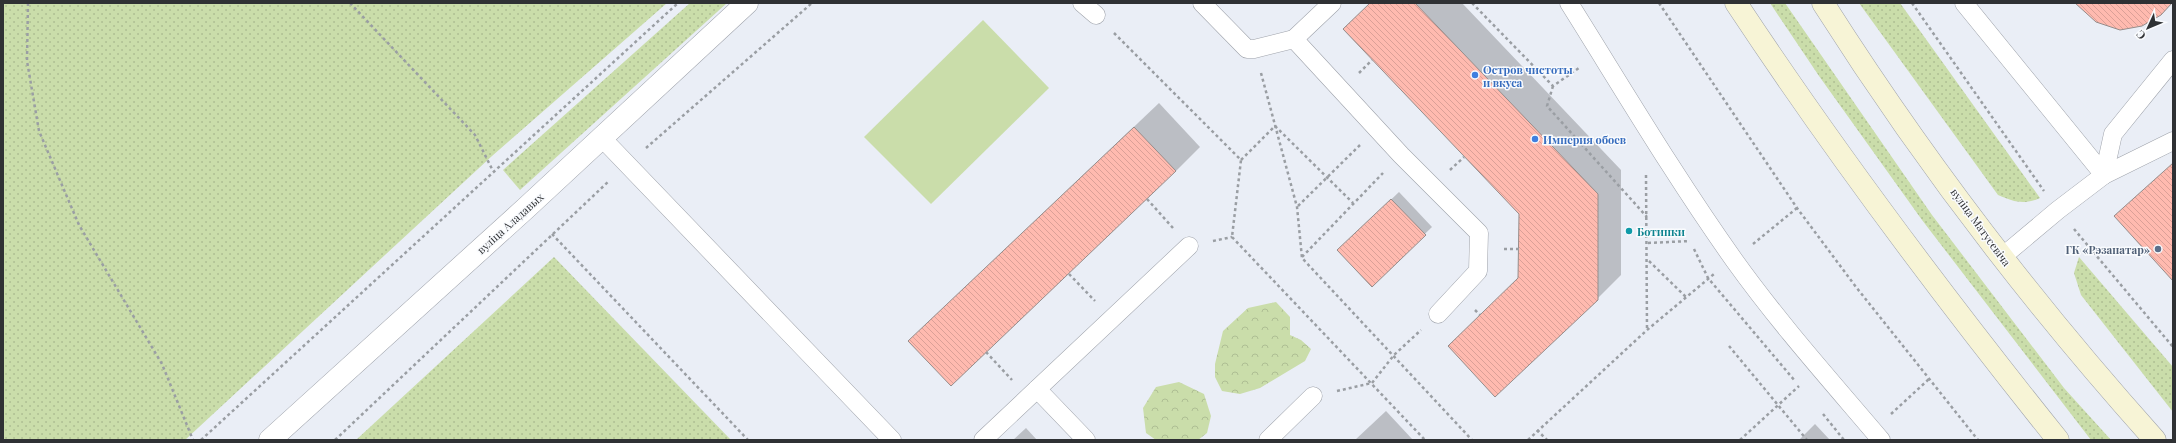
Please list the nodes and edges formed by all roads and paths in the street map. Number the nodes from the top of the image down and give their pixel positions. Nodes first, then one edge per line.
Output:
1 (28, 3) edge
2 (350, 3) edge
3 (678, 3) edge
4 (747, 3) edge
5 (812, 3) edge
6 (1082, 3) edge
7 (1202, 3) edge
8 (1332, 3) edge
9 (1472, 3) edge
10 (1569, 3) edge
11 (1659, 3) edge
12 (1736, 3) edge
13 (1823, 3) edge
14 (1912, 3) edge
15 (1964, 3) edge
16 (1096, 15) joint
17 (1294, 40) junction
18 (1254, 49) junction
19 (2173, 60) edge
20 (1583, 65) dead end
21 (1553, 86) junction
22 (1275, 126) junction
23 (1376, 129) junction
24 (602, 137) junction
25 (2173, 141) edge
26 (1401, 155) junction
27 (1241, 160) junction
28 (627, 164) junction
29 (1646, 168) dead end
30 (493, 171) junction
31 (2104, 175) junction
32 (1327, 177) junction
33 (1147, 199) dead end
34 (1353, 203) junction
35 (1297, 207) junction
36 (1797, 208) junction
37 (2058, 210) junction
38 (1647, 217) junction
39 (552, 234) junction
40 (1690, 241) dead end
41 (1648, 243) junction
42 (1189, 246) joint
43 (2002, 257) junction
44 (1302, 258) junction
45 (1734, 259) junction
46 (1648, 260) junction
47 (1068, 274) dead end
48 (1687, 298) junction
49 (1438, 314) joint
50 (1112, 318) junction
51 (1749, 328) dead end
52 (1647, 330) junction
53 (1729, 346) dead end
54 (2173, 347) edge
55 (986, 352) dead end
56 (1394, 355) junction
57 (1929, 379) junction
58 (1372, 383) junction
59 (1799, 386) junction
60 (1804, 391) dead end
61 (1033, 393) junction
62 (1313, 396) joint
63 (1777, 406) junction
64 (1821, 412) dead end
65 (1537, 430) junction
66 (1877, 435) edge
67 (193, 440) edge
68 (201, 440) edge
69 (270, 440) edge
70 (335, 440) edge
71 (748, 440) edge
72 (892, 440) edge
73 (983, 440) edge
74 (1086, 440) edge
75 (1268, 440) edge
76 (1425, 440) edge
77 (1472, 440) edge
78 (1528, 440) edge
79 (1547, 440) edge
80 (1740, 440) edge
81 (1807, 440) edge
82 (1844, 440) edge
83 (1978, 440) edge
84 (2058, 440) edge
85 (2155, 440) edge

1 - 67 path
2 - 30 path
3 - 30 path
4 - 24 street, вуліца Аладавых
5 - 28 path
6 - 16 lane
7 - 18 lane
8 - 17 lane
9 - 21 path
10 - 45 lane
11 - 36 path
12 - 84 main road
13 - 43 main road, вуліца Матусевіча
14 - 37 path
15 - 31 lane
16 - 27 path
17 - 18 lane
17 - 23 lane
18 - 22 path
19 - 31 lane
20 - 21 path
21 - 38 path
22 - 27 path
22 - 32 path
22 - 35 path
23 - 26 lane
23 - 32 path
24 - 28 lane
24 - 69 street, вуліца Аладавых
25 - 31 lane
26 - 34 path
26 - 49 lane
27 - 58 path
28 - 39 path
28 - 72 lane
29 - 38 path
30 - 68 path
31 - 37 lane
32 - 34 path
32 - 35 path
33 - 42 path
34 - 44 path
35 - 44 path
36 - 45 path
36 - 57 path
37 - 43 lane
37 - 54 path
38 - 41 path
39 - 70 path
39 - 71 path
40 - 41 path
41 - 46 path
42 - 50 lane
43 - 85 main road, вуліца Матусевіча
44 - 56 path
45 - 48 path
45 - 66 lane
46 - 48 path
46 - 52 path
47 - 50 path
48 - 52 path
49 - 56 path
50 - 61 lane
51 - 59 path
52 - 65 path
53 - 63 path
55 - 61 path
56 - 58 path
56 - 77 path
57 - 66 path
57 - 83 path
58 - 62 path
58 - 76 path
59 - 60 path
59 - 63 path
61 - 73 lane
61 - 74 lane
62 - 75 lane
63 - 80 path
63 - 81 path
64 - 82 path
65 - 78 path
65 - 79 path

